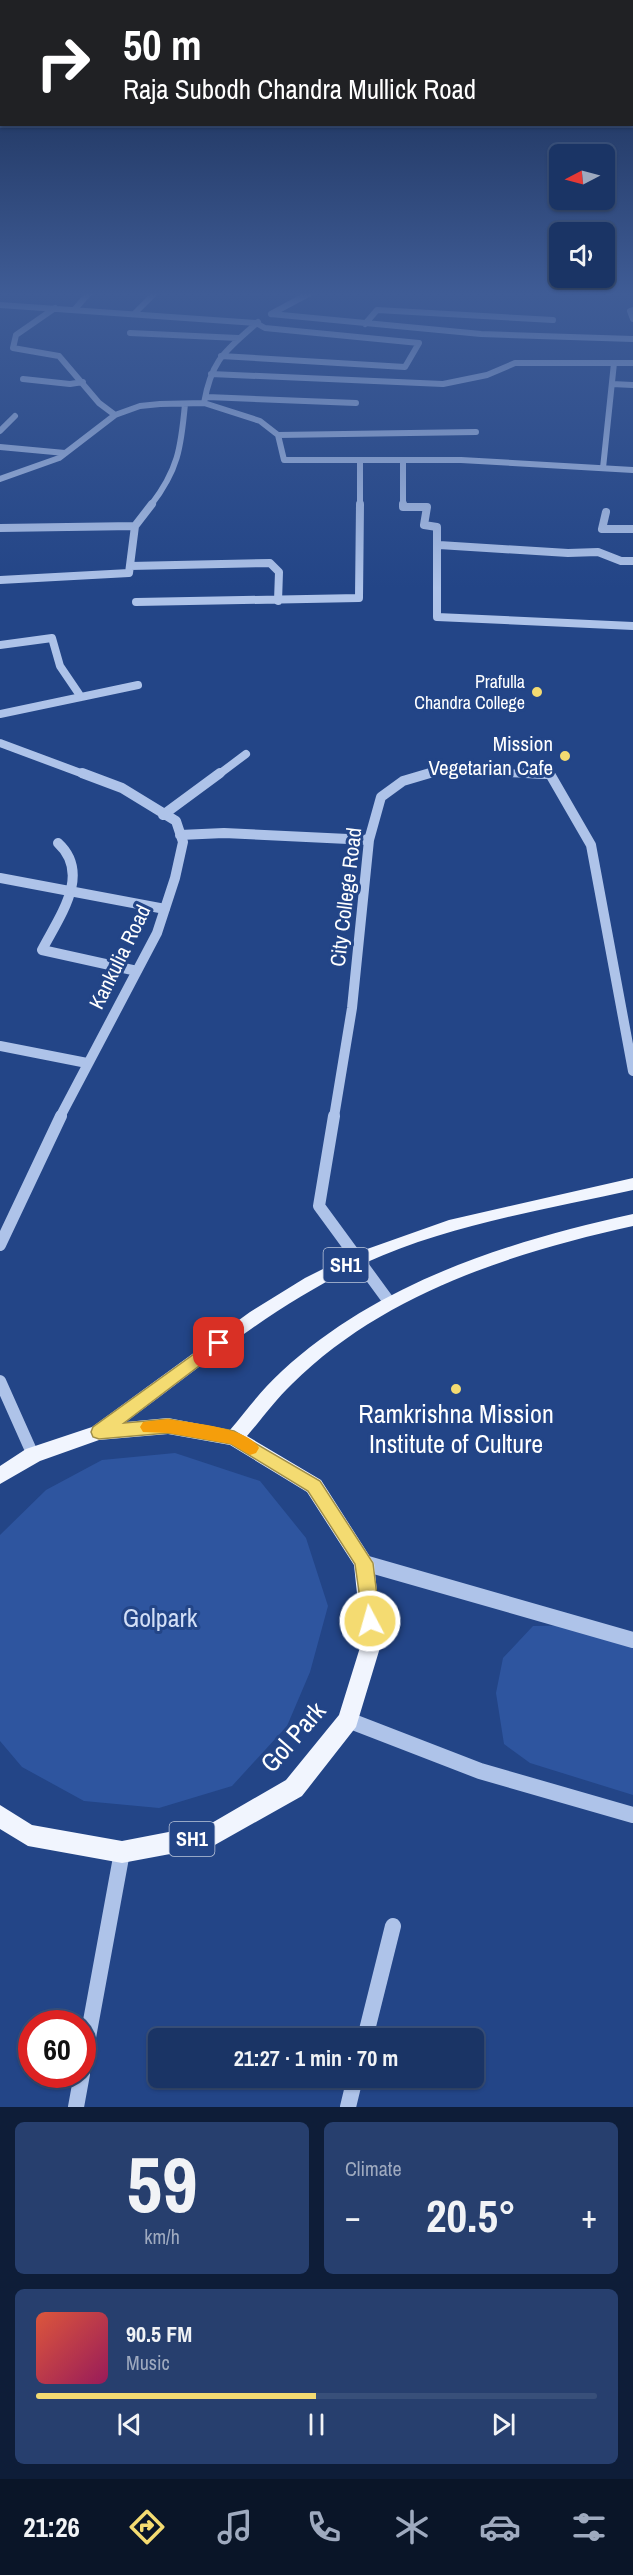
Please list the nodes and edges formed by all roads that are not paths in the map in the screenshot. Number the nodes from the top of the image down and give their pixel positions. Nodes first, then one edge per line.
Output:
1 (90, 391) edge
2 (207, 391) edge
3 (611, 391) edge
4 (205, 400) junction
5 (356, 403) dead end
6 (185, 404) junction
7 (115, 415) junction
8 (15, 416) dead end
9 (0, 431) edge
10 (476, 432) dead end
11 (278, 435) junction
12 (0, 447) edge
13 (65, 453) junction
14 (360, 461) junction
15 (403, 461) junction
16 (603, 468) junction
17 (633, 470) edge
18 (0, 478) edge
19 (606, 512) dead end
20 (135, 526) junction
21 (0, 528) edge
22 (633, 529) edge
23 (439, 545) junction
24 (633, 561) edge
25 (130, 566) junction
26 (0, 580) edge
27 (278, 601) junction
28 (136, 602) dead end
29 (633, 626) edge
30 (0, 645) edge
31 (138, 685) dead end
32 (81, 697) junction
33 (0, 714) edge
34 (0, 743) edge
35 (246, 754) dead end
36 (163, 814) junction
37 (180, 835) junction
38 (369, 840) junction
39 (58, 843) dead end
40 (0, 878) edge
41 (70, 892) junction
42 (165, 909) junction
43 (137, 971) junction
44 (0, 1046) edge
45 (87, 1063) junction
46 (633, 1071) edge
47 (633, 1184) edge
48 (633, 1220) edge
49 (0, 1245) edge
50 (358, 1258) junction
51 (390, 1303) junction
52 (0, 1381) edge
53 (99, 1432) junction
54 (234, 1438) junction
55 (33, 1455) junction
56 (0, 1476) edge
57 (364, 1563) junction
58 (633, 1640) edge
59 (348, 1720) junction
60 (633, 1815) edge
61 (0, 1816) edge
62 (122, 1852) junction
63 (393, 1926) dead end
64 (93, 2010) edge
65 (368, 2028) edge
66 (79, 2088) edge
67 (353, 2088) edge
68 (76, 2107) edge
69 (348, 2107) edge

1 - 7 street
2 - 4 street
3 - 16 street
4 - 5 street
4 - 6 street
4 - 11 street
6 - 7 street
6 - 20 street
7 - 13 street
8 - 9 street
10 - 11 street
11 - 14 street
12 - 13 street
13 - 18 street
14 - 15 street
14 - 27 street
15 - 16 street
15 - 23 street
16 - 17 street
19 - 22 street
20 - 21 street
20 - 25 street
23 - 24 street
23 - 29 street
25 - 26 street
25 - 27 street
27 - 28 street
30 - 32 street
31 - 32 street
32 - 33 street
34 - 36 street
35 - 36 street
36 - 37 street
37 - 38 street
37 - 42 street, Kankulia Road
38 - 46 street, City College Road
38 - 50 street, City College Road
39 - 41 street
40 - 41 street
41 - 42 street
41 - 43 street
42 - 43 street, Kankulia Road
43 - 45 street, Kankulia Road
44 - 45 street
45 - 49 street, Kankulia Road
47 - 50 main road, SH1
48 - 51 main road, SH1
50 - 51 street, City College Road
50 - 53 main road, SH1
51 - 54 main road, SH1
52 - 55 street
53 - 54 main road, Gol Park / SH1
53 - 55 main road, Gol Park / SH1
54 - 57 main road, Gol Park / SH1
55 - 56 main road, Gol Park / SH1
57 - 58 street
57 - 59 main road, Gol Park / SH1
59 - 60 street
59 - 62 main road, Gol Park / SH1
61 - 62 main road, Gol Park / SH1
62 - 64 street
63 - 65 street
66 - 68 street
67 - 69 street

